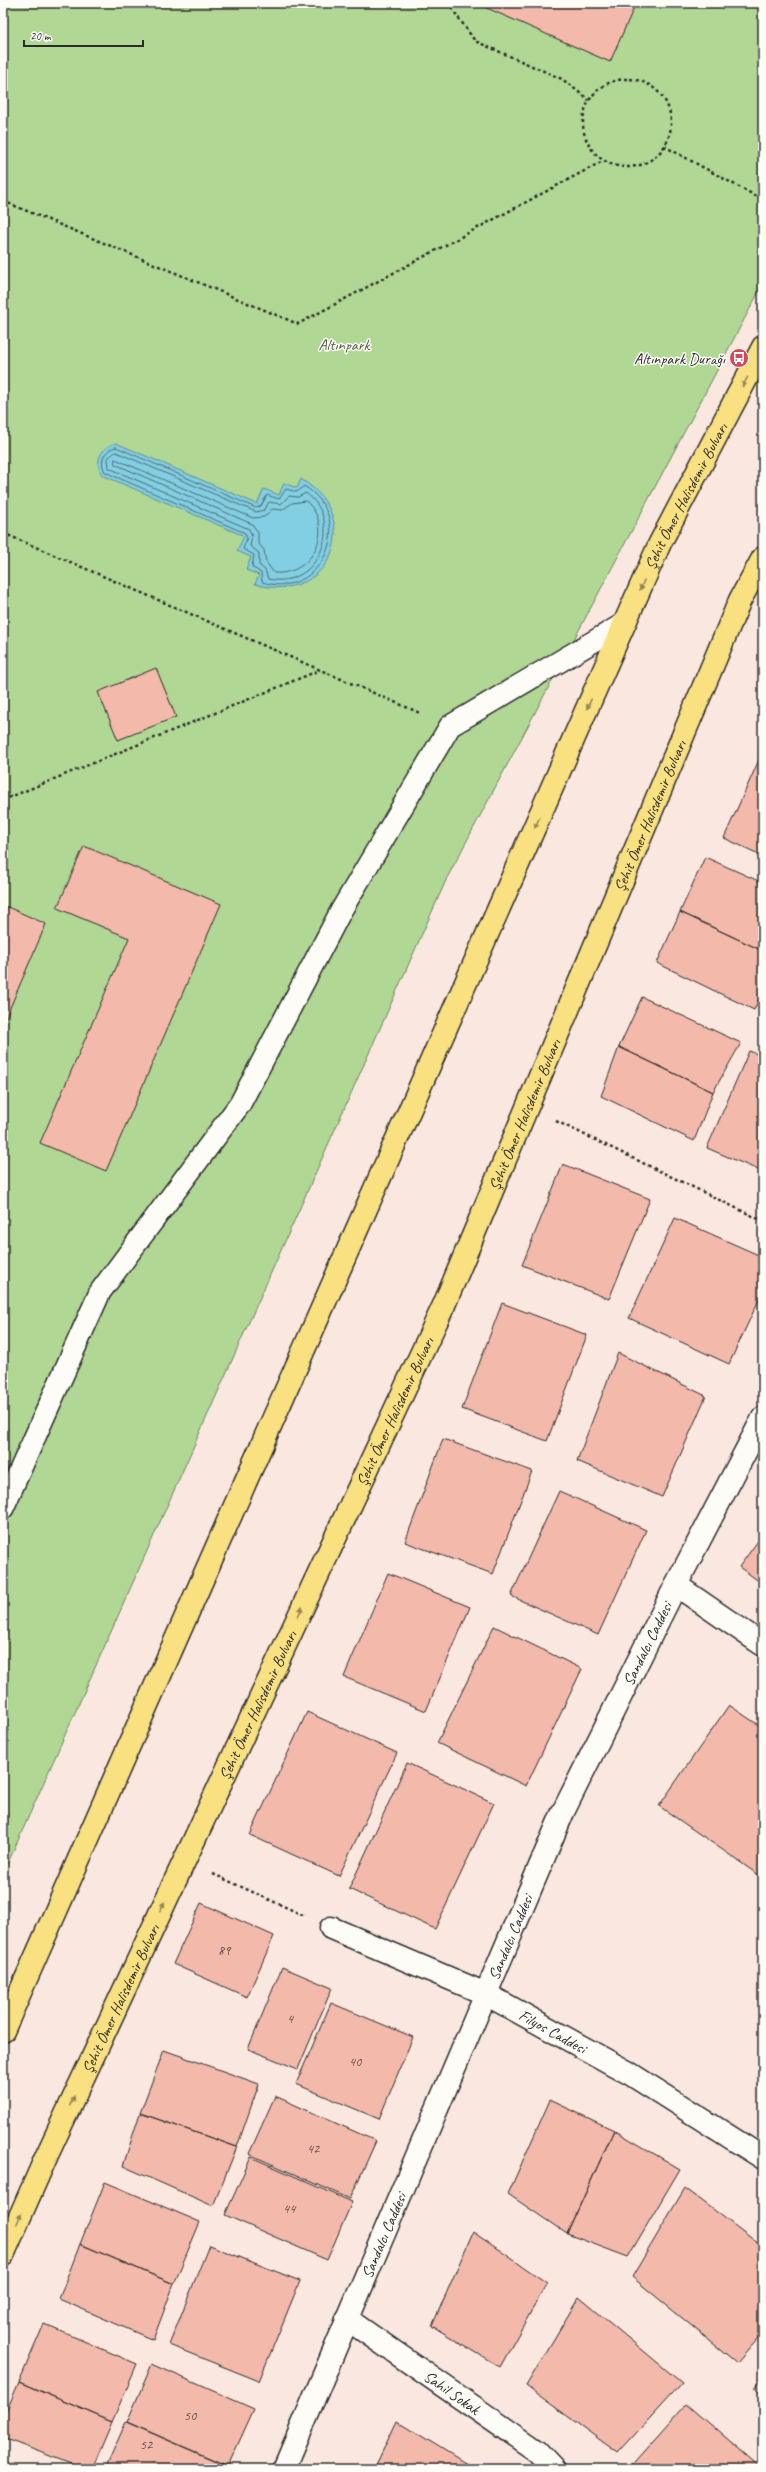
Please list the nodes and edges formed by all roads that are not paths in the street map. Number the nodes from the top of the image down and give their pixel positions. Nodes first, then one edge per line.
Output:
1 (763, 347) edge
2 (763, 558) edge
3 (625, 623) junction
4 (763, 1418) edge
5 (3, 1508) edge
6 (676, 1585) junction
7 (763, 1645) edge
8 (331, 1928) road end
9 (486, 1994) junction
10 (3, 2031) edge
11 (763, 2158) edge
12 (3, 2255) edge
13 (347, 2319) junction
14 (284, 2469) edge
15 (554, 2469) edge

1 -> 3 highway, Şehit Ömer Halisdemir Bulvarı
12 -> 2 highway, Şehit Ömer Halisdemir Bulvarı
3 - 5 lane
3 -> 10 highway, Şehit Ömer Halisdemir Bulvarı
4 - 6 street, Sandalcı Caddesi
6 - 7 street
6 - 9 street, Sandalcı Caddesi
8 - 9 street, Filyos Caddesi
9 - 11 street, Filyos Caddesi
9 - 13 street, Sandalcı Caddesi
13 - 14 street, Sandalcı Caddesi
13 - 15 street, Sahil Sokak

